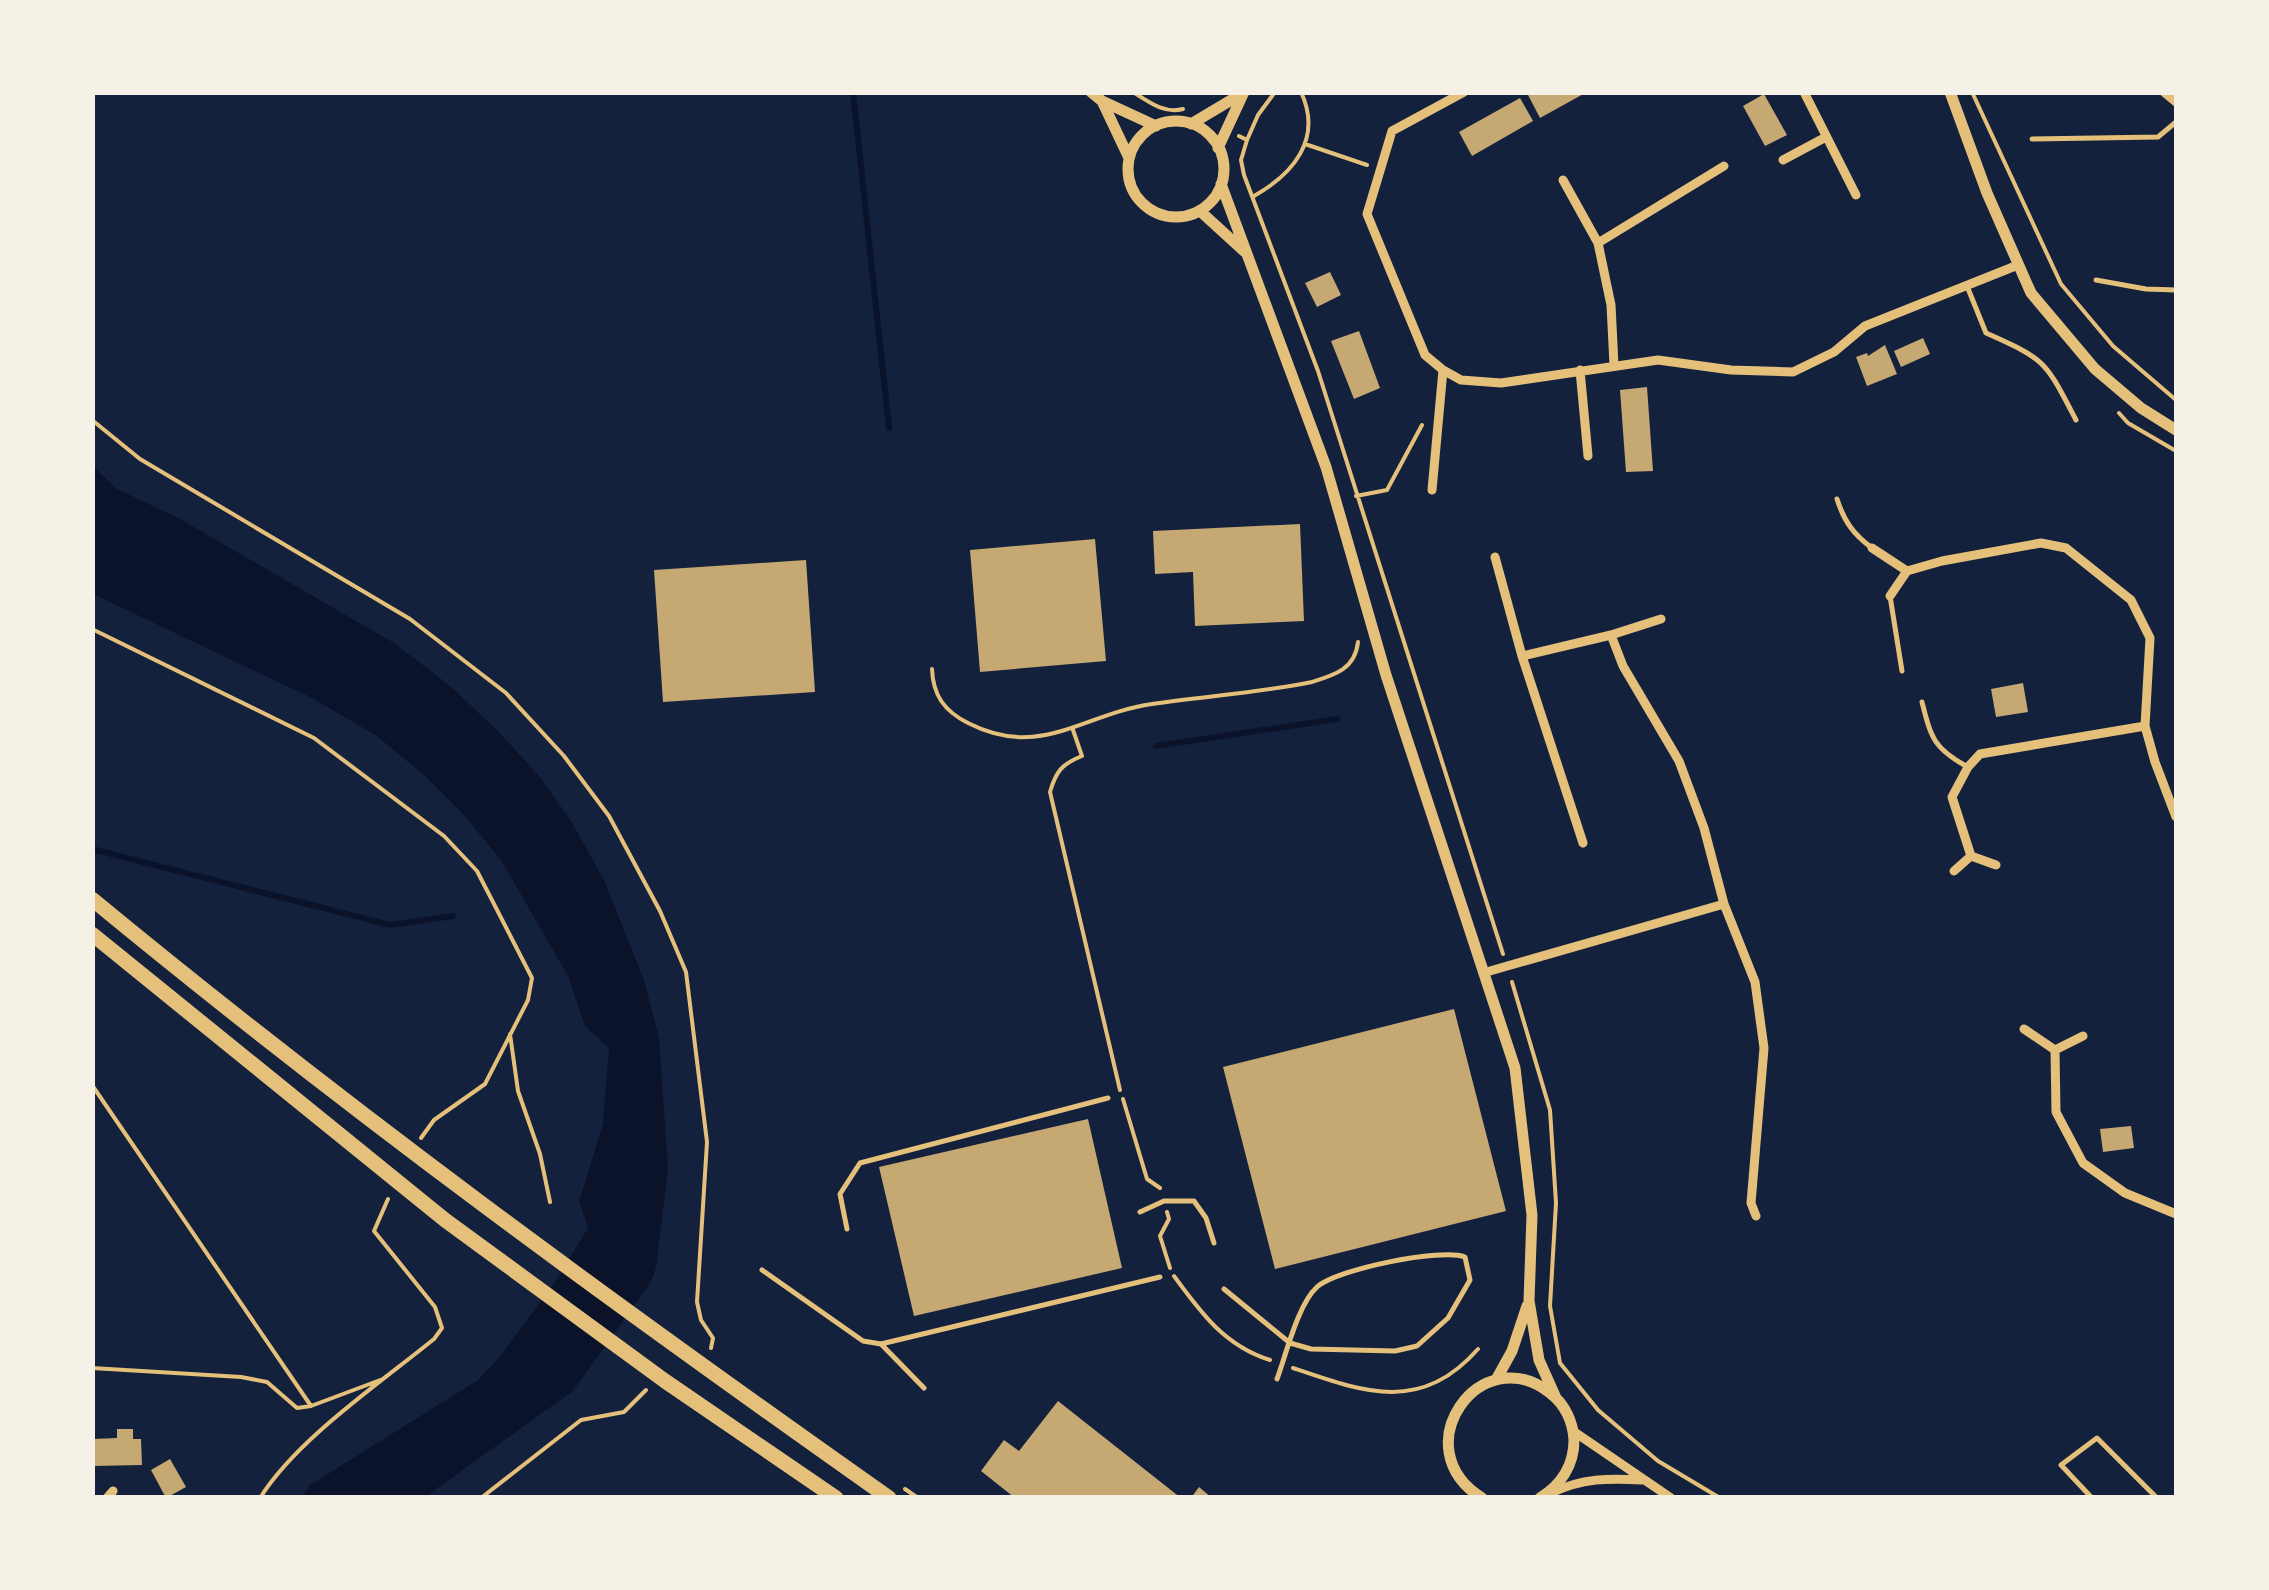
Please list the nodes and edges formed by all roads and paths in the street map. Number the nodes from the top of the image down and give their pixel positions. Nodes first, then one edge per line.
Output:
1 (1244, 92) edge
2 (1275, 92) edge
3 (1301, 92) edge
4 (1464, 92) edge
5 (1804, 92) edge
6 (1950, 92) edge
7 (1972, 92) edge
8 (2164, 92) edge
9 (1097, 97) edge
10 (2176, 102) edge
11 (2176, 122) edge
12 (1192, 124) junction
13 (1156, 126) junction
14 (1826, 136) junction
15 (2032, 139) dead end
16 (1247, 140) dead end
17 (1305, 144) junction
18 (1218, 148) junction
19 (1128, 158) junction
20 (1783, 160) dead end
21 (1724, 166) dead end
22 (1381, 169) junction
23 (1563, 180) dead end
24 (1221, 184) junction
25 (1856, 195) dead end
26 (1254, 196) dead end
27 (1200, 211) junction
28 (1598, 243) junction
29 (1248, 254) junction
30 (2018, 265) junction
31 (2096, 280) dead end
32 (1966, 284) junction
33 (2176, 290) edge
34 (1614, 365) junction
35 (1443, 370) junction
36 (1580, 370) junction
37 (1441, 396) junction
38 (2176, 400) edge
39 (92, 420) edge
40 (2076, 420) dead end
41 (2176, 430) edge
42 (1588, 456) dead end
43 (1432, 490) dead end
44 (1356, 496) dead end
45 (1837, 499) dead end
46 (1872, 548) joint
47 (1495, 557) dead end
48 (1907, 571) junction
49 (1890, 596) joint
50 (1661, 619) dead end
51 (1398, 621) dead end
52 (1372, 628) junction
53 (92, 629) edge
54 (1611, 635) junction
55 (1522, 656) junction
56 (932, 669) dead end
57 (1902, 671) dead end
58 (1922, 702) dead end
59 (2145, 726) junction
60 (1073, 730) junction
61 (1968, 767) junction
62 (2176, 818) edge
63 (1582, 843) dead end
64 (1971, 856) junction
65 (1996, 864) dead end
66 (1954, 871) dead end
67 (92, 899) edge
68 (1724, 904) junction
69 (92, 934) edge
70 (1483, 972) junction
71 (2024, 1028) dead end
72 (510, 1034) junction
73 (2082, 1036) dead end
74 (2056, 1050) junction
75 (92, 1086) edge
76 (1108, 1098) dead end
77 (420, 1139) dead end
78 (388, 1198) dead end
79 (550, 1202) dead end
80 (1164, 1202) junction
81 (1140, 1212) dead end
82 (2176, 1214) edge
83 (1756, 1216) dead end
84 (846, 1230) dead end
85 (1214, 1243) dead end
86 (762, 1270) dead end
87 (1160, 1278) dead end
88 (1224, 1289) dead end
89 (1529, 1301) junction
90 (882, 1344) junction
91 (1290, 1344) junction
92 (1478, 1348) dead end
93 (708, 1352) dead end
94 (1560, 1363) dead end
95 (1283, 1364) junction
96 (92, 1368) edge
97 (388, 1377) junction
98 (1278, 1379) dead end
99 (1496, 1380) junction
100 (924, 1388) dead end
101 (646, 1390) dead end
102 (1556, 1398) junction
103 (311, 1406) junction
104 (1573, 1430) junction
105 (1645, 1480) junction
106 (1468, 1493) edge
107 (1542, 1496) edge
108 (260, 1498) edge
109 (481, 1498) edge
110 (836, 1498) edge
111 (888, 1498) edge
112 (1482, 1498) edge
113 (1671, 1498) edge
114 (1720, 1498) edge
115 (2092, 1498) edge
116 (2157, 1498) edge

1 - 12 street
1 - 18 street
2 - 16 path
3 - 17 path
4 - 22 street
5 - 14 street
6 - 30 street
7 - 38 path
8 - 10 street
9 - 13 street
9 - 19 street
11 - 15 lane
12 - 13 street
12 - 18 street
13 - 19 street
14 - 20 street
14 - 25 street
17 - 22 path
17 - 26 path
18 - 24 street
19 - 27 street
21 - 28 street
22 - 35 street
23 - 28 street
24 - 27 street
24 - 29 street
27 - 29 street
28 - 34 street
29 - 52 street
30 - 32 street
30 - 41 street
31 - 33 lane
32 - 34 street
32 - 40 lane
34 - 36 street
35 - 36 street
35 - 37 street
36 - 42 street
37 - 43 street
37 - 44 path
39 - 93 path
45 - 46 lane
46 - 48 street
47 - 55 street
48 - 49 street
48 - 59 street
49 - 57 lane
50 - 54 street
51 - 52 path
52 - 60 path
52 - 70 street
53 - 72 path
54 - 55 street
54 - 68 street
55 - 63 street
56 - 60 path
58 - 61 lane
59 - 61 street
59 - 62 street
60 - 80 path
61 - 64 street
64 - 65 street
64 - 66 street
67 - 111 highway
68 - 70 street
68 - 83 street
69 - 110 highway
70 - 89 street
71 - 74 street
72 - 77 path
72 - 79 path
73 - 74 street
74 - 82 street
75 - 103 path
76 - 84 lane
78 - 97 path
80 - 81 lane
80 - 85 lane
80 - 95 path
86 - 90 lane
87 - 90 lane
88 - 91 lane
89 - 99 street
89 - 102 street
90 - 100 lane
91 - 91 lane
91 - 95 lane
92 - 95 path
94 - 114 path
95 - 98 lane
96 - 103 path
97 - 103 path
97 - 108 path
99 - 102 street
99 - 106 street
101 - 109 path
102 - 104 street
104 - 105 street
104 - 107 street
105 - 107 street
105 - 113 street
106 - 112 street
115 - 116 lane

